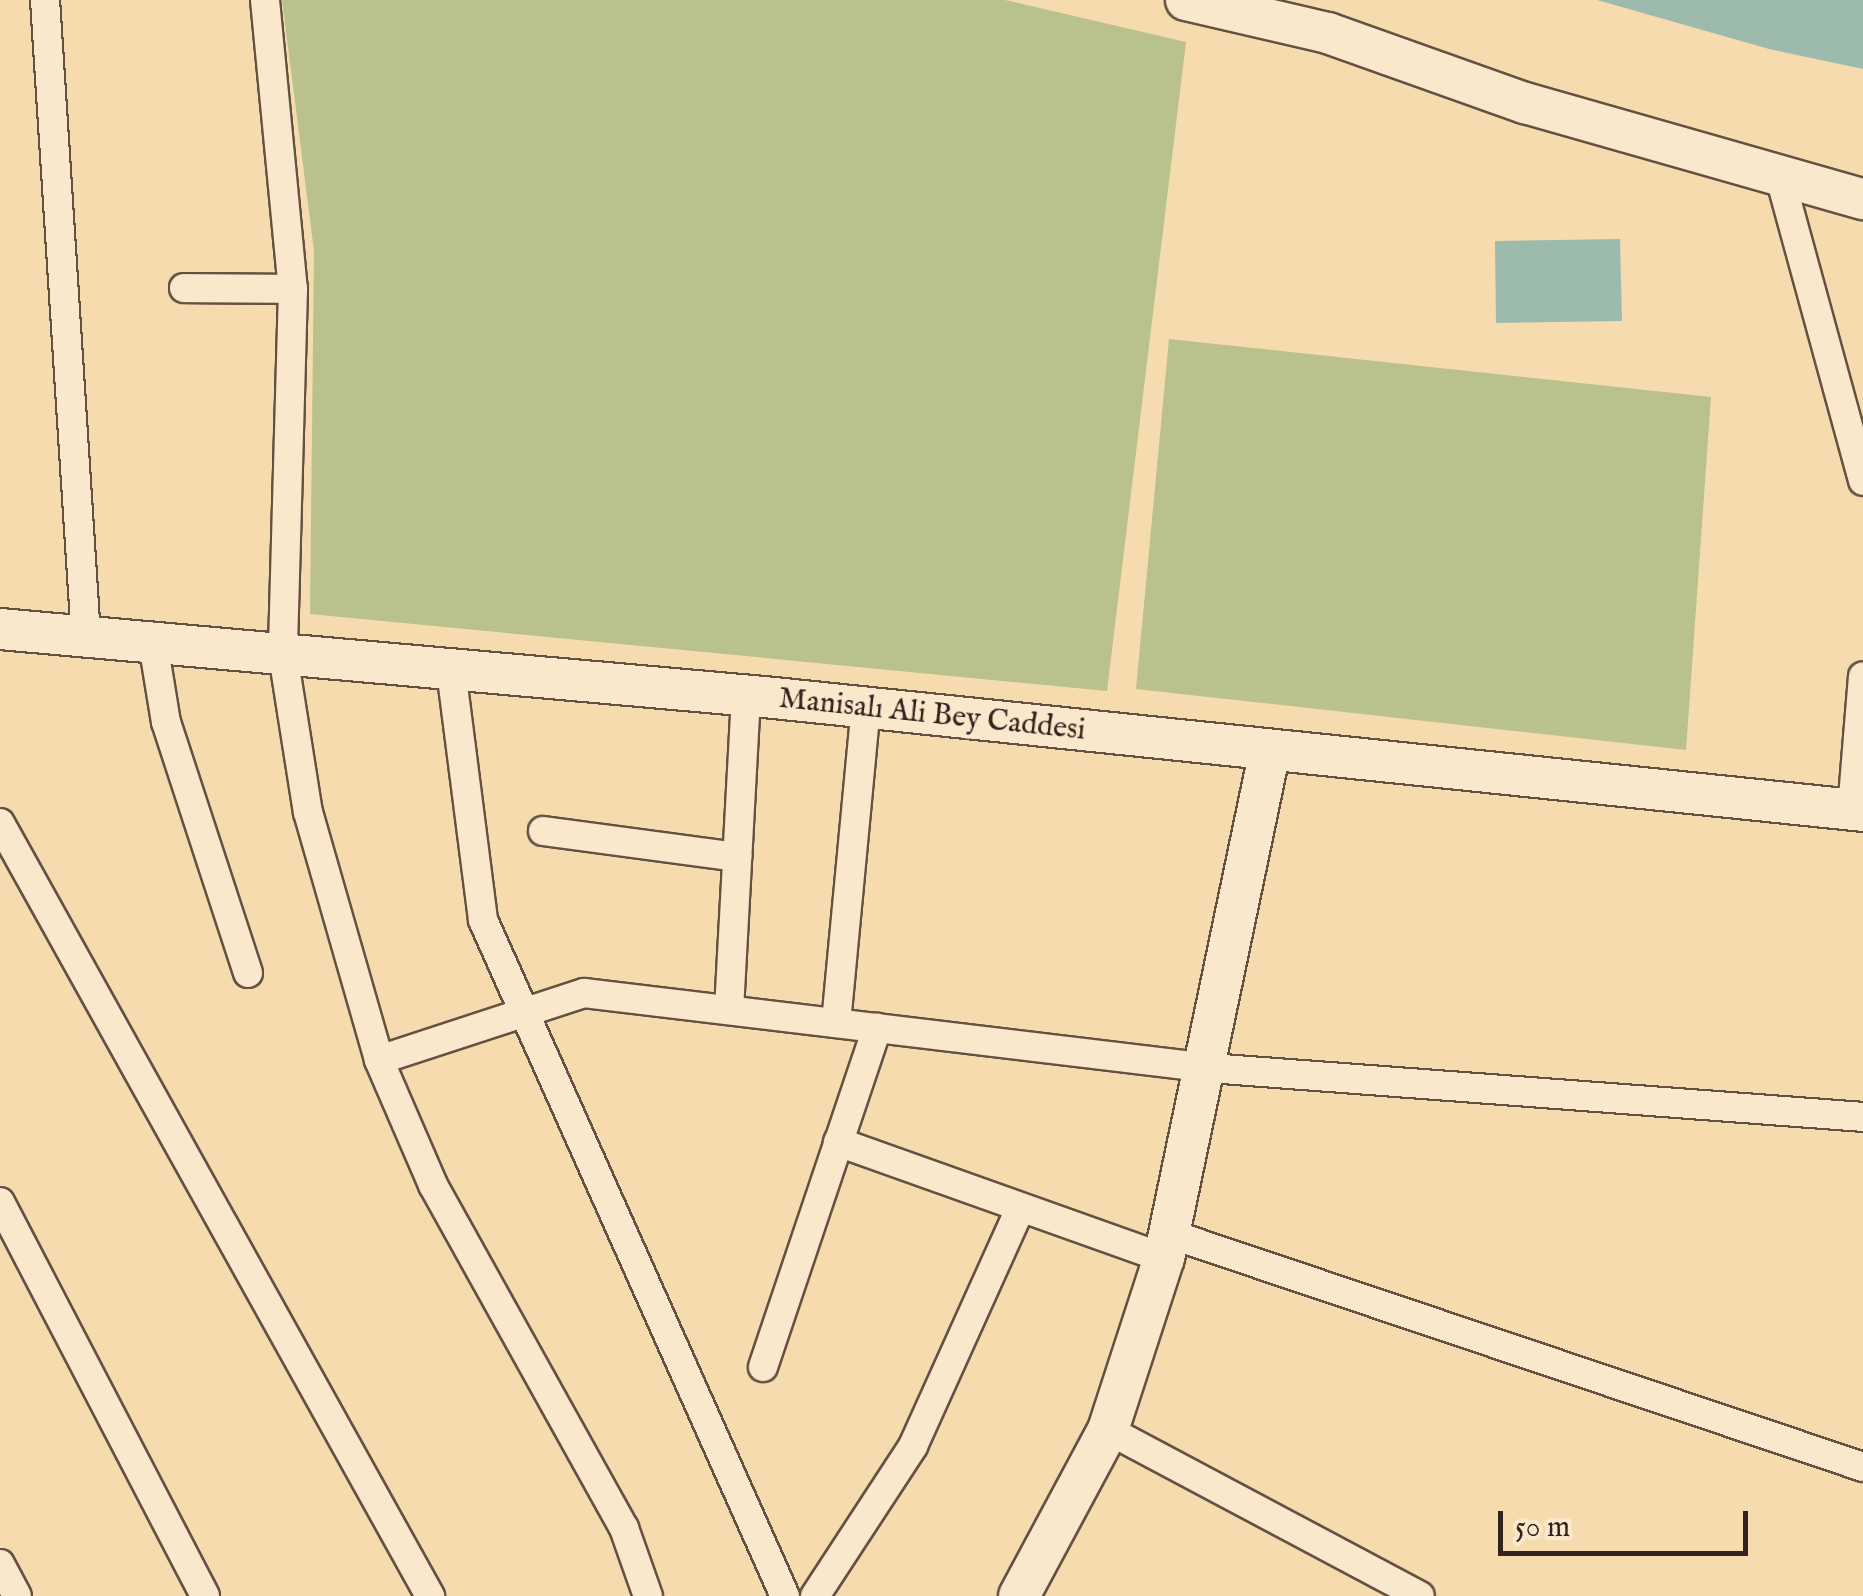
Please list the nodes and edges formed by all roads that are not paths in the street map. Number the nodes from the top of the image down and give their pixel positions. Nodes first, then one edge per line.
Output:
1 (46, 0) edge
2 (265, 0) edge
3 (1186, 0) edge
4 (1780, 177) junction
5 (1863, 200) edge
6 (184, 288) dead end
7 (293, 290) junction
8 (1863, 481) edge
9 (0, 630) edge
10 (86, 637) junction
11 (154, 643) junction
12 (282, 655) junction
13 (451, 670) junction
14 (1863, 676) edge
15 (746, 696) junction
16 (866, 708) junction
17 (1270, 750) junction
18 (1858, 810) edge
19 (0, 823) edge
20 (543, 831) dead end
21 (737, 858) junction
22 (248, 973) dead end
23 (729, 1010) junction
24 (524, 1014) junction
25 (836, 1024) junction
26 (876, 1028) junction
27 (380, 1060) junction
28 (1209, 1068) junction
29 (1863, 1117) edge
30 (838, 1142) junction
31 (0, 1202) edge
32 (1020, 1209) junction
33 (1167, 1246) junction
34 (763, 1367) dead end
35 (1108, 1430) junction
36 (1863, 1466) edge
37 (205, 1596) edge
38 (430, 1596) edge
39 (648, 1596) edge
40 (785, 1596) edge
41 (815, 1596) edge
42 (1018, 1596) edge
43 (1420, 1596) edge

1 - 10 street
2 - 7 street
3 - 4 main road
4 - 5 main road
4 - 8 street
6 - 7 street
7 - 12 street
9 - 10 main road, Manisalı Ali Bey Caddesi
10 - 11 main road, Manisalı Ali Bey Caddesi
11 - 12 main road, Manisalı Ali Bey Caddesi
11 - 22 street
12 - 13 main road, Manisalı Ali Bey Caddesi
12 - 27 street
13 - 15 main road, Manisalı Ali Bey Caddesi
13 - 24 street
14 - 18 street
15 - 16 main road, Manisalı Ali Bey Caddesi
15 - 21 street
16 - 17 main road, Manisalı Ali Bey Caddesi
16 - 25 street
17 - 18 main road, Manisalı Ali Bey Caddesi
17 - 28 main road
19 - 38 street
20 - 21 street
21 - 23 street
23 - 24 street
23 - 25 street
24 - 27 street
24 - 40 street
25 - 26 street
26 - 28 street
26 - 30 street
27 - 39 street
28 - 29 street
28 - 33 main road
30 - 32 street
30 - 34 street
31 - 37 street
32 - 33 street
32 - 41 street
33 - 35 main road
33 - 36 street
35 - 42 main road
35 - 43 street

